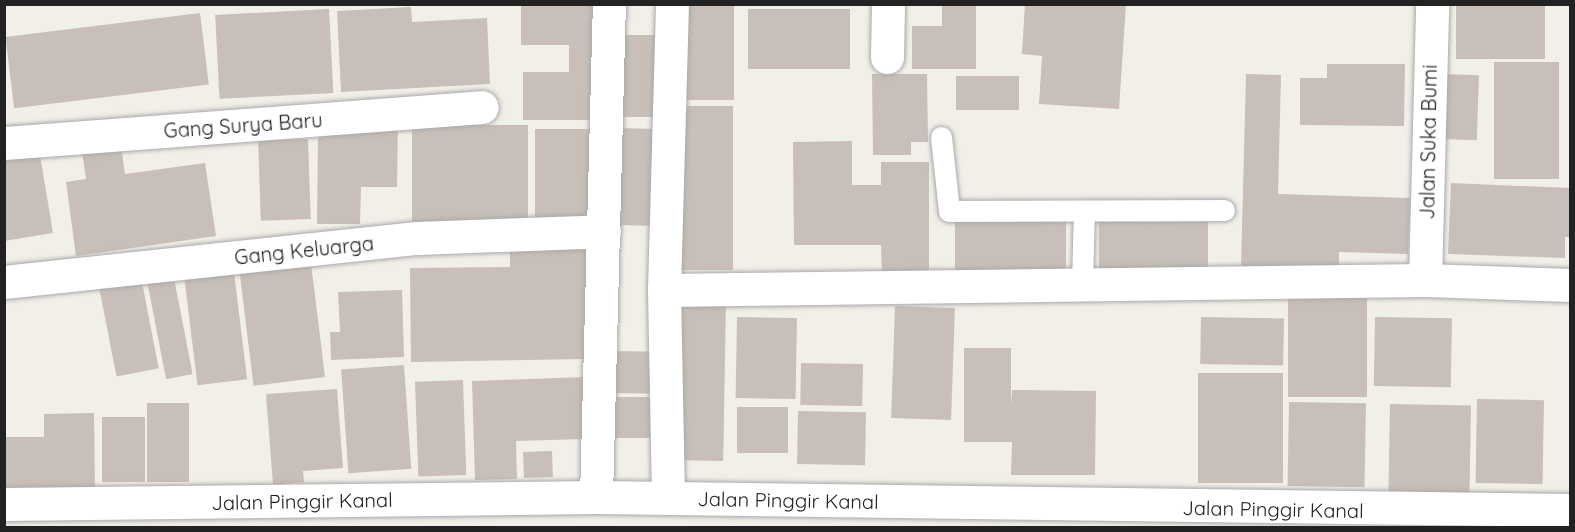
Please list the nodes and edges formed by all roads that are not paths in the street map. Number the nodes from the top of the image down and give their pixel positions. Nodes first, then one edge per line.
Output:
1 (609, 4) edge
2 (672, 4) edge
3 (888, 4) edge
4 (1432, 4) edge
5 (887, 57) dead end
6 (482, 107) dead end
7 (941, 137) dead end
8 (4, 143) edge
9 (1224, 210) dead end
10 (1084, 211) junction
11 (604, 231) junction
12 (1425, 280) junction
13 (4, 282) edge
14 (1082, 285) junction
15 (1570, 285) edge
16 (664, 290) junction
17 (596, 497) junction
18 (668, 498) junction
19 (4, 504) edge
20 (1570, 510) edge

1 - 11 street
2 - 16 street
3 - 5 street
4 - 12 street, Jalan Suka Bumi
6 - 8 street, Gang Surya Baru
7 - 10 lane
9 - 10 lane
10 - 14 lane
11 - 13 street, Gang Keluarga
11 - 17 street
12 - 14 street
12 - 15 street
14 - 16 street
16 - 18 street
17 - 18 street, Jalan Pinggir Kanal
17 - 19 street, Jalan Pinggir Kanal
18 - 20 street, Jalan Pinggir Kanal

